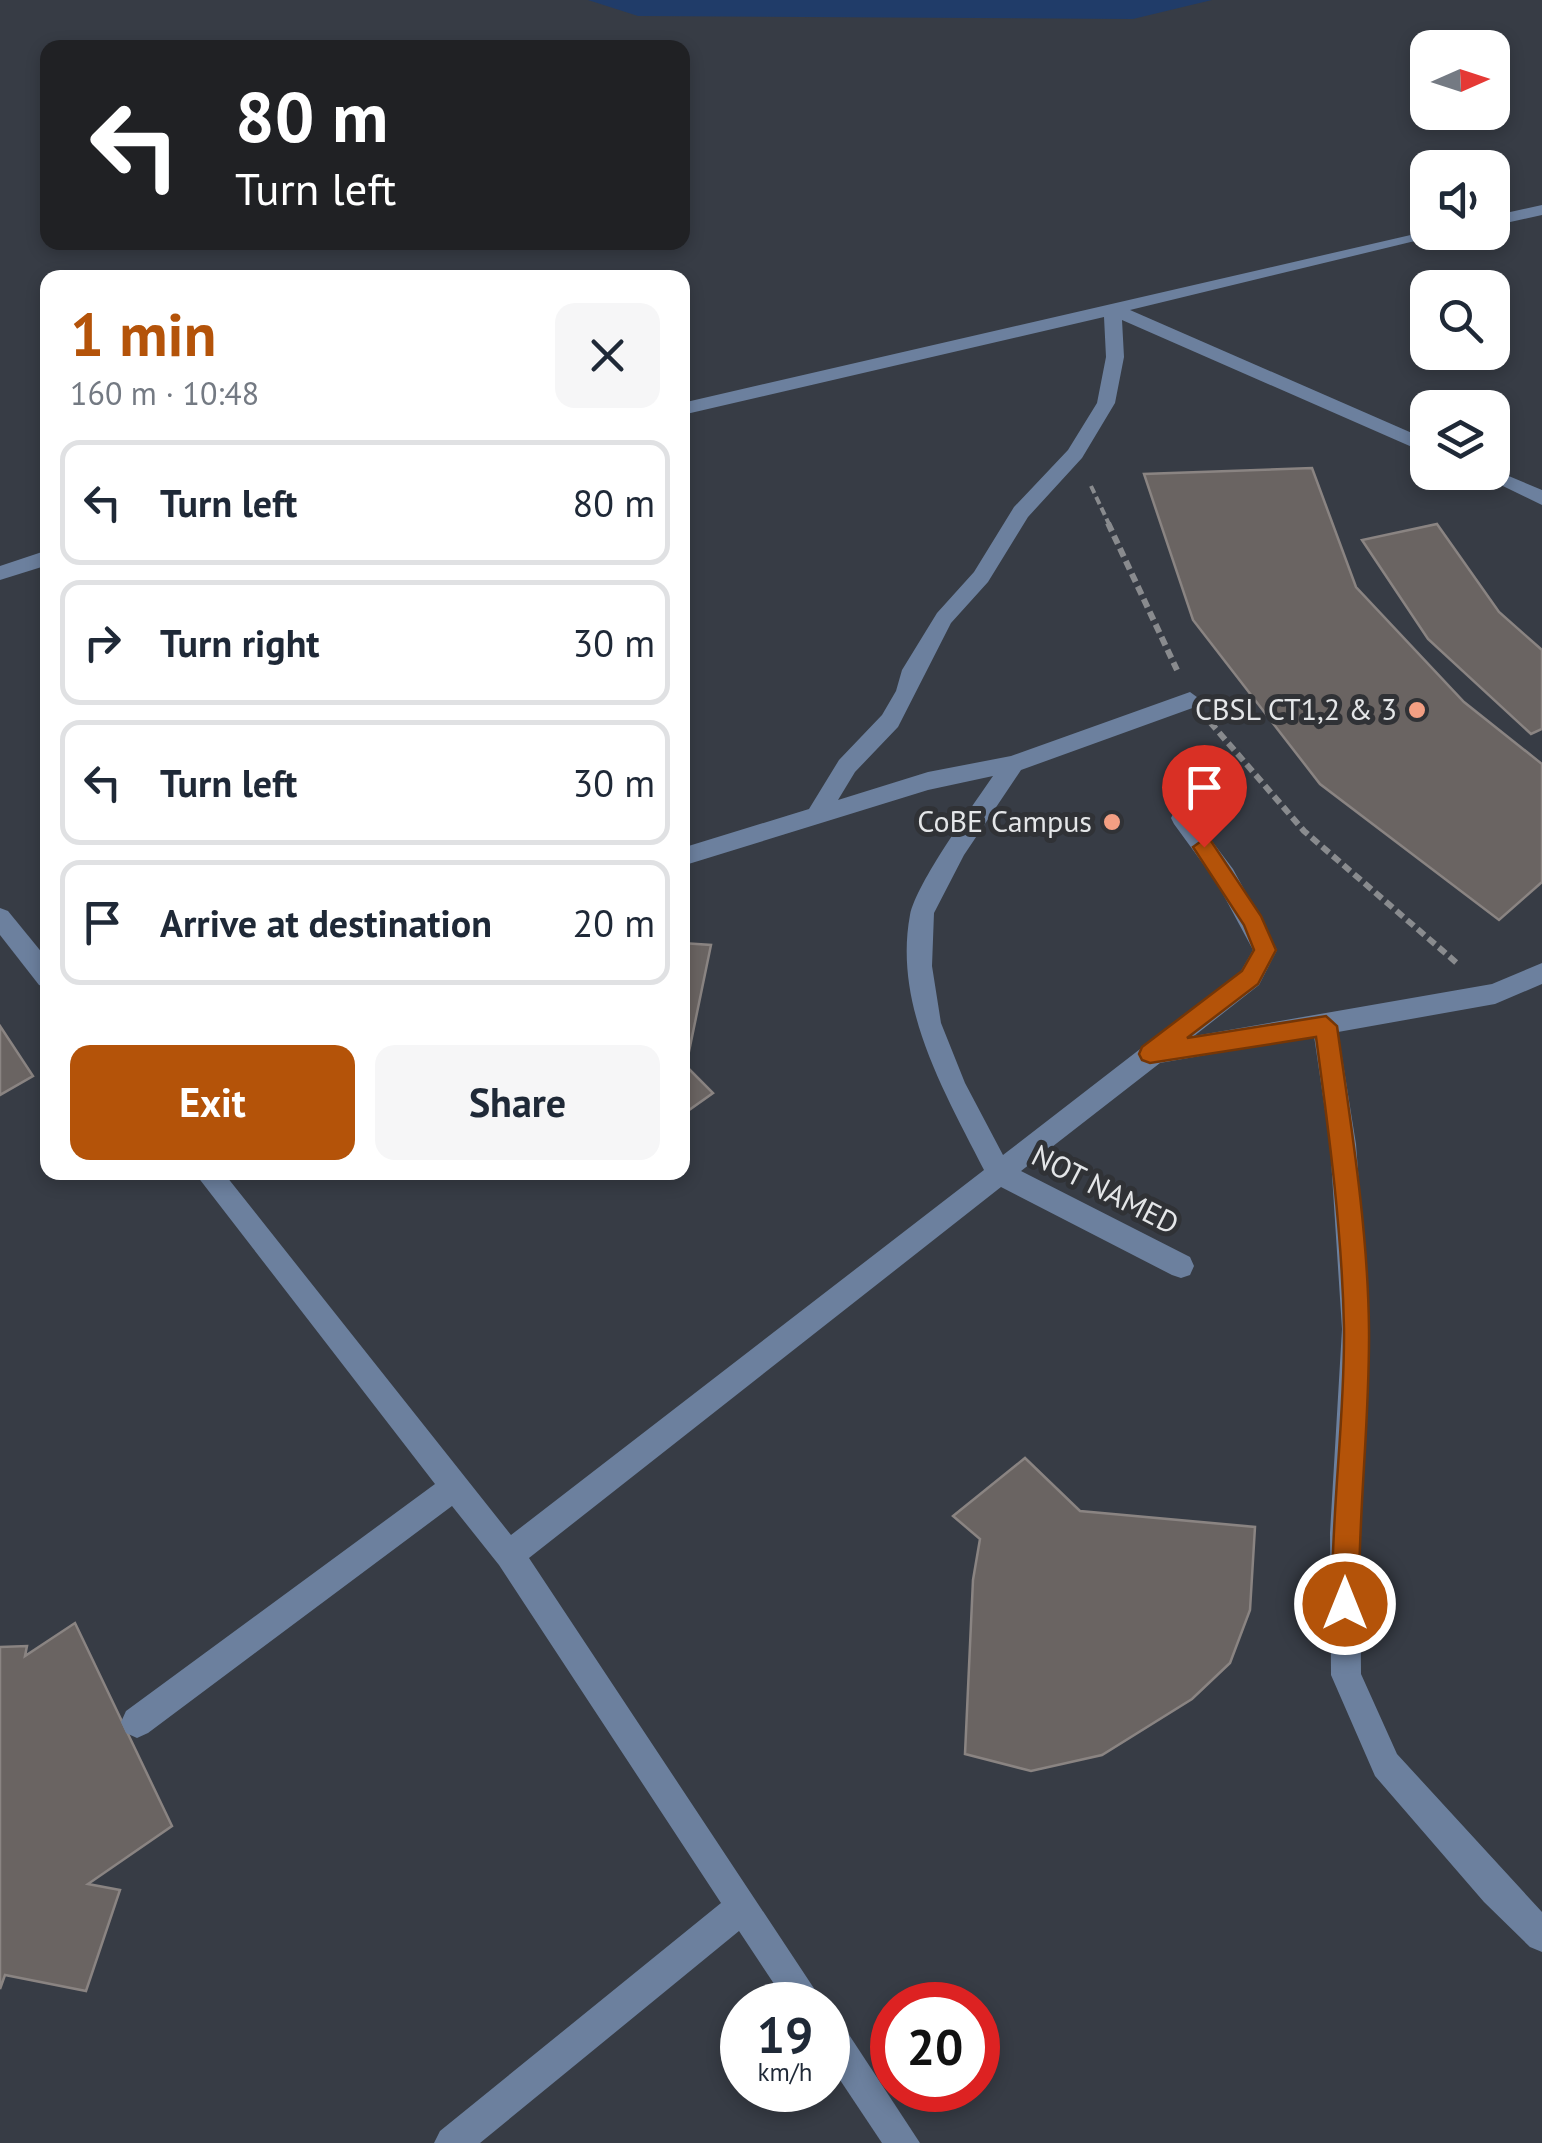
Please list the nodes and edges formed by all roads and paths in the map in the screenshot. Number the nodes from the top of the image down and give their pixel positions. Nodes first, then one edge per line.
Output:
1 (1542, 210) edge
2 (1510, 217) edge
3 (1410, 240) edge
4 (1112, 308) junction
5 (690, 407) edge
6 (1410, 440) edge
7 (1075, 454) junction
8 (1510, 484) edge
9 (1542, 498) edge
10 (40, 560) edge
11 (0, 573) edge
12 (1190, 700) junction
13 (1014, 764) junction
14 (820, 812) junction
15 (1182, 818) dead end
16 (690, 853) edge
17 (0, 918) edge
18 (40, 963) edge
19 (1542, 973) edge
20 (1495, 994) junction
21 (1326, 1026) junction
22 (1150, 1054) junction
23 (999, 1173) junction
24 (214, 1180) edge
25 (1181, 1266) dead end
26 (453, 1488) junction
27 (509, 1556) junction
28 (138, 1722) dead end
29 (742, 1908) junction
30 (1542, 1935) edge
31 (792, 1982) edge
32 (850, 2065) edge
33 (452, 2143) edge
34 (903, 2143) edge

1 - 2 street
3 - 4 street
4 - 5 street
4 - 6 street
4 - 7 street
7 - 12 path
7 - 14 street
8 - 9 street
10 - 11 street
12 - 13 street
12 - 20 path
13 - 14 street
13 - 23 street
14 - 16 street
15 - 22 street
17 - 18 street
19 - 20 street
20 - 21 street
21 - 22 street
21 - 30 street
22 - 23 street
23 - 25 street, NOT NAMED
23 - 27 street
24 - 26 street
26 - 27 street
26 - 28 street
27 - 29 street
29 - 31 street
29 - 33 street
32 - 34 street

